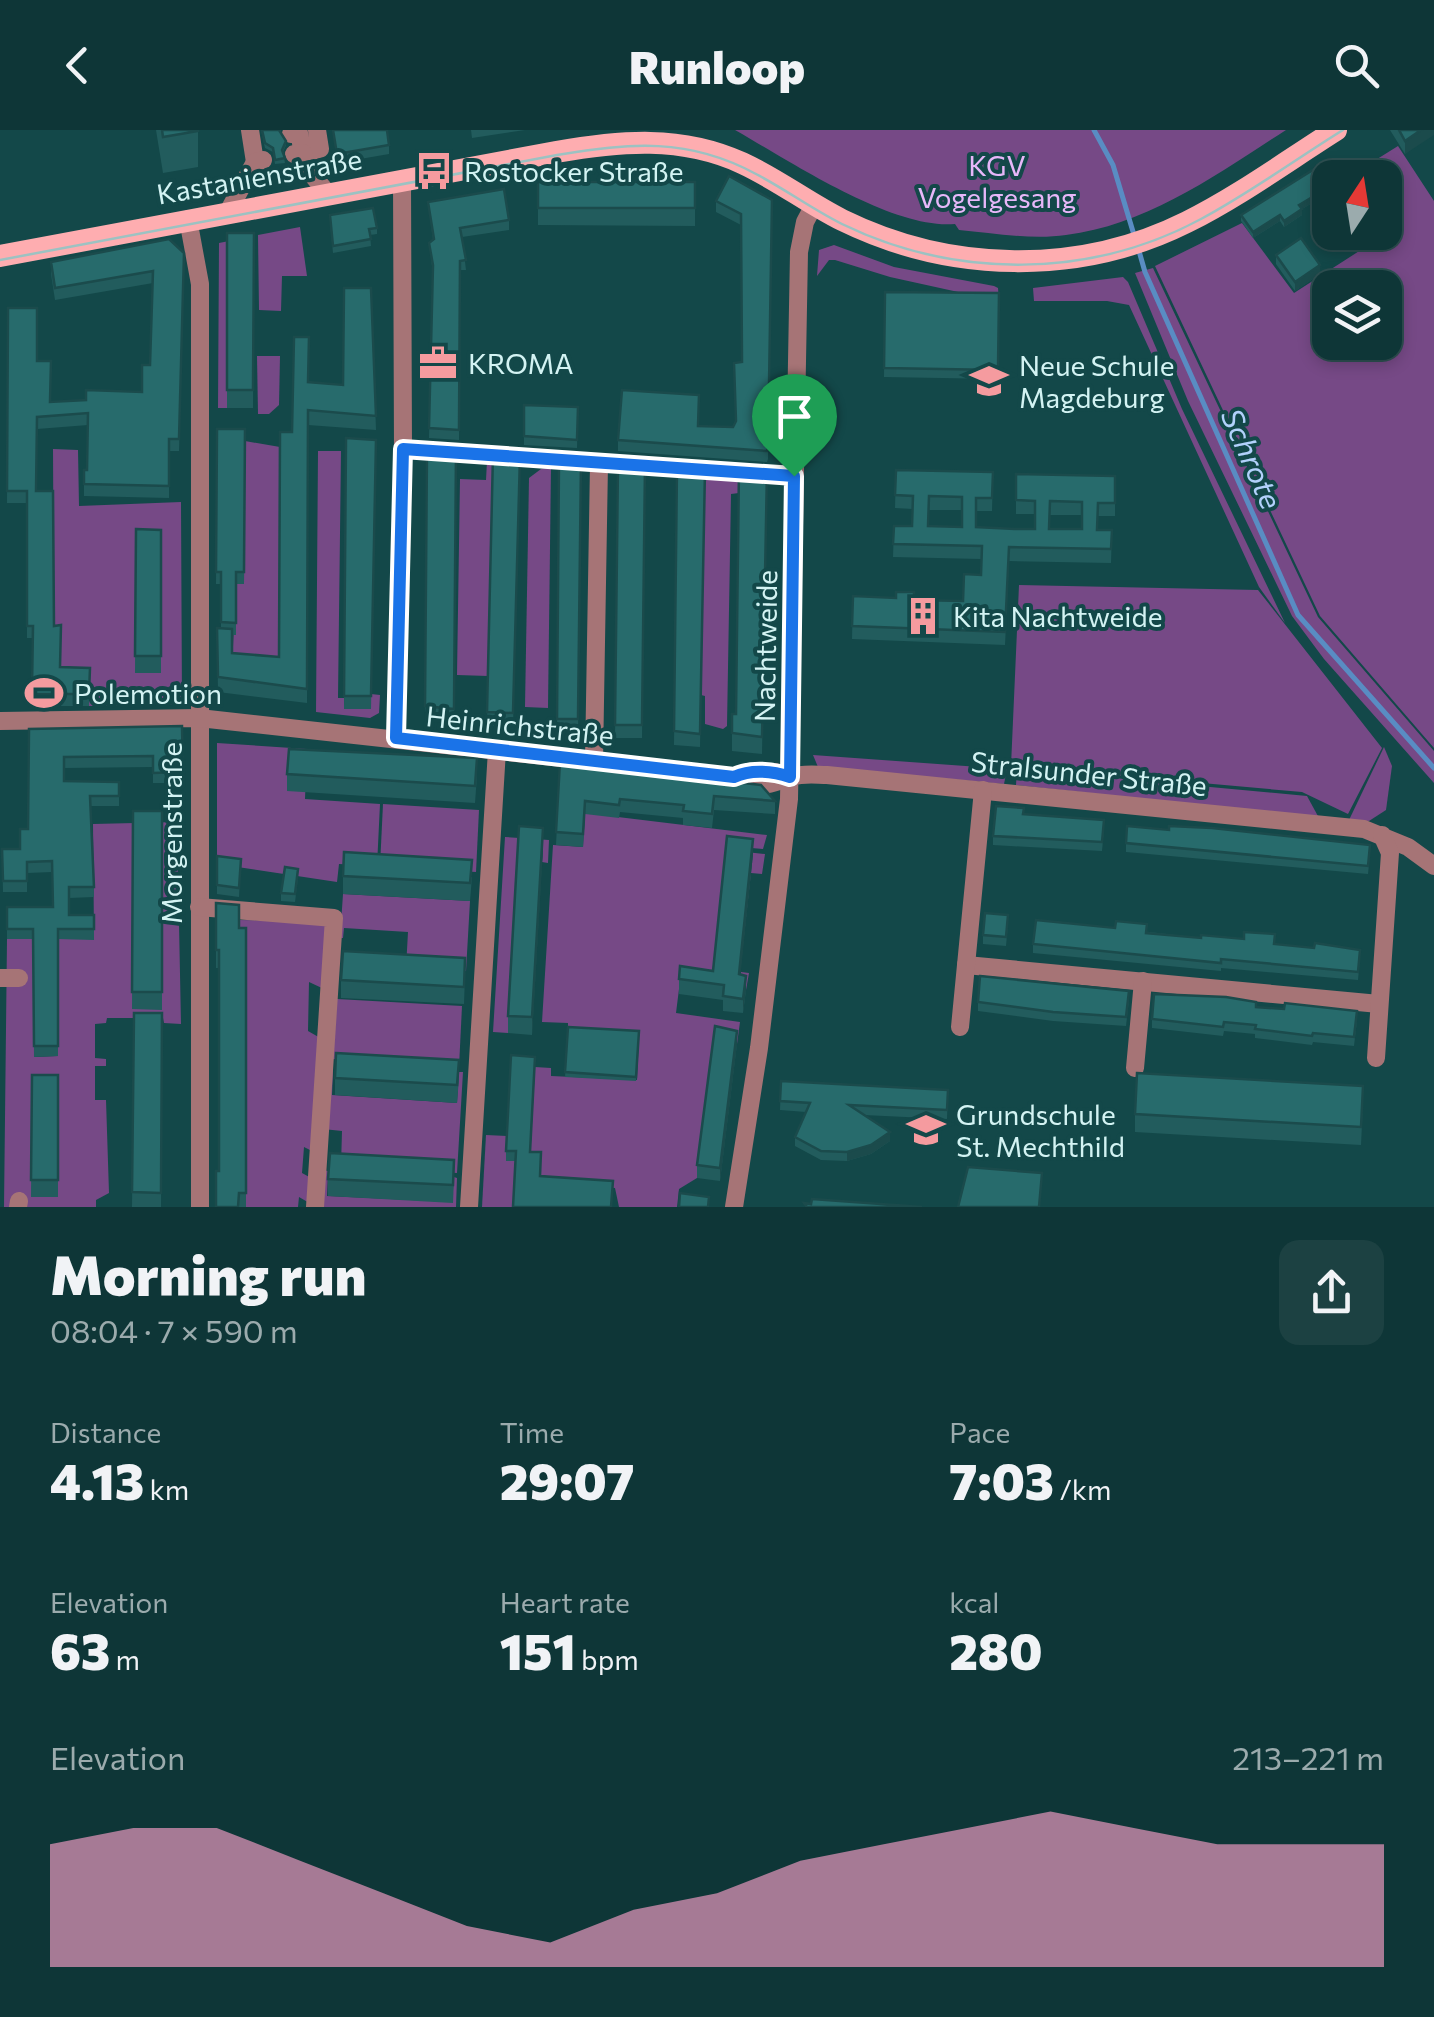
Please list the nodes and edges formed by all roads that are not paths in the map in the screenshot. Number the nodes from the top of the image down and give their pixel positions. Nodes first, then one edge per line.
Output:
1 (1336, 130) edge
2 (302, 132) edge
3 (254, 136) edge
4 (402, 180) junction
5 (328, 194) junction
6 (814, 204) junction
7 (228, 212) junction
8 (188, 220) junction
9 (0, 256) edge
10 (403, 449) junction
11 (599, 464) junction
12 (794, 476) junction
13 (199, 718) junction
14 (0, 721) edge
15 (396, 738) junction
16 (497, 750) junction
17 (594, 761) junction
18 (790, 777) junction
19 (983, 790) junction
20 (1382, 835) junction
21 (1434, 866) edge
22 (199, 907) junction
23 (966, 964) junction
24 (1143, 982) junction
25 (1379, 1004) junction
26 (960, 1028) dead end
27 (1376, 1058) dead end
28 (1135, 1068) dead end
29 (200, 1207) edge
30 (315, 1207) edge
31 (470, 1207) edge
32 (734, 1207) edge

1 - 6 main road, Kastanienstraße
2 - 5 street
3 - 7 street
4 - 5 main road, Kastanienstraße
4 - 6 main road, Kastanienstraße
4 - 10 street
5 - 7 main road, Kastanienstraße
6 - 12 street, Nachtweide
7 - 8 main road, Kastanienstraße
8 - 9 main road, Kastanienstraße
8 - 13 street, Morgenstraße
10 - 11 street
10 - 15 street
11 - 12 street
11 - 17 street
12 - 18 street, Nachtweide
13 - 14 street, Heinrichstraße
13 - 15 street, Heinrichstraße
13 - 22 street, Morgenstraße
15 - 16 street, Heinrichstraße
16 - 17 street, Heinrichstraße
16 - 31 street
17 - 18 street, Heinrichstraße
18 - 19 street, Stralsunder Straße
18 - 32 street, Nachtweide
19 - 20 street, Stralsunder Straße
19 - 23 street
20 - 21 street, Stralsunder Straße
20 - 25 street
22 - 29 street, Morgenstraße
22 - 30 street
23 - 24 street
23 - 26 street
24 - 25 street
24 - 28 street
25 - 27 street

